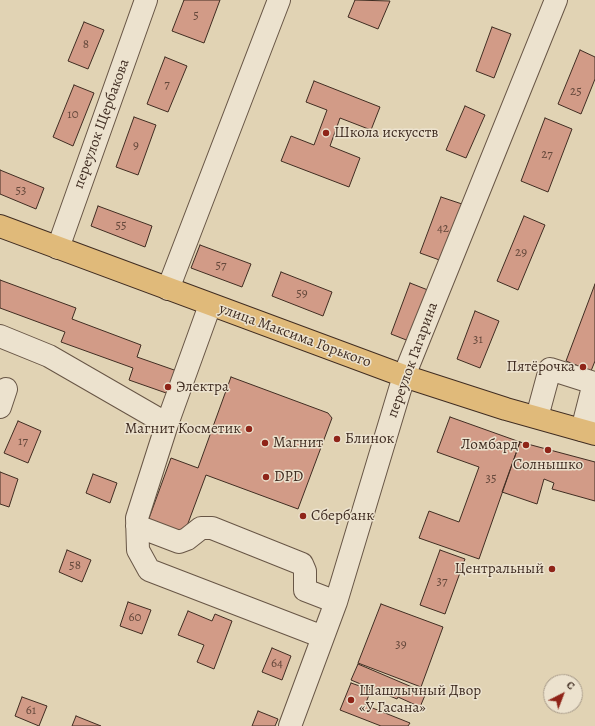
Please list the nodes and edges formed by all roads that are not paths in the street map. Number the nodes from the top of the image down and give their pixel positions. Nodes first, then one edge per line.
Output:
1 (146, 0) edge
2 (279, 0) edge
3 (556, 0) edge
4 (0, 226) edge
5 (58, 248) junction
6 (168, 289) junction
7 (210, 305) junction
8 (0, 336) edge
9 (404, 376) junction
10 (536, 418) junction
11 (167, 424) junction
12 (588, 432) edge
13 (137, 526) junction
14 (336, 602) junction
15 (323, 637) junction
16 (290, 726) edge

1 - 5 street, переулок Щербакова
2 - 6 street
3 - 9 street, переулок Гагарина
4 - 5 main road, улица Максима Горького
5 - 6 main road, улица Максима Горького
6 - 7 main road, улица Максима Горького
7 - 9 main road, улица Максима Горького
7 - 11 street
8 - 11 street
9 - 10 main road, улица Максима Горького
9 - 14 street, переулок Гагарина
10 - 12 main road, улица Максима Горького
10 - 12 street
11 - 13 street
13 - 14 street
13 - 15 street
14 - 15 street, переулок Гагарина
15 - 16 street, переулок Гагарина

